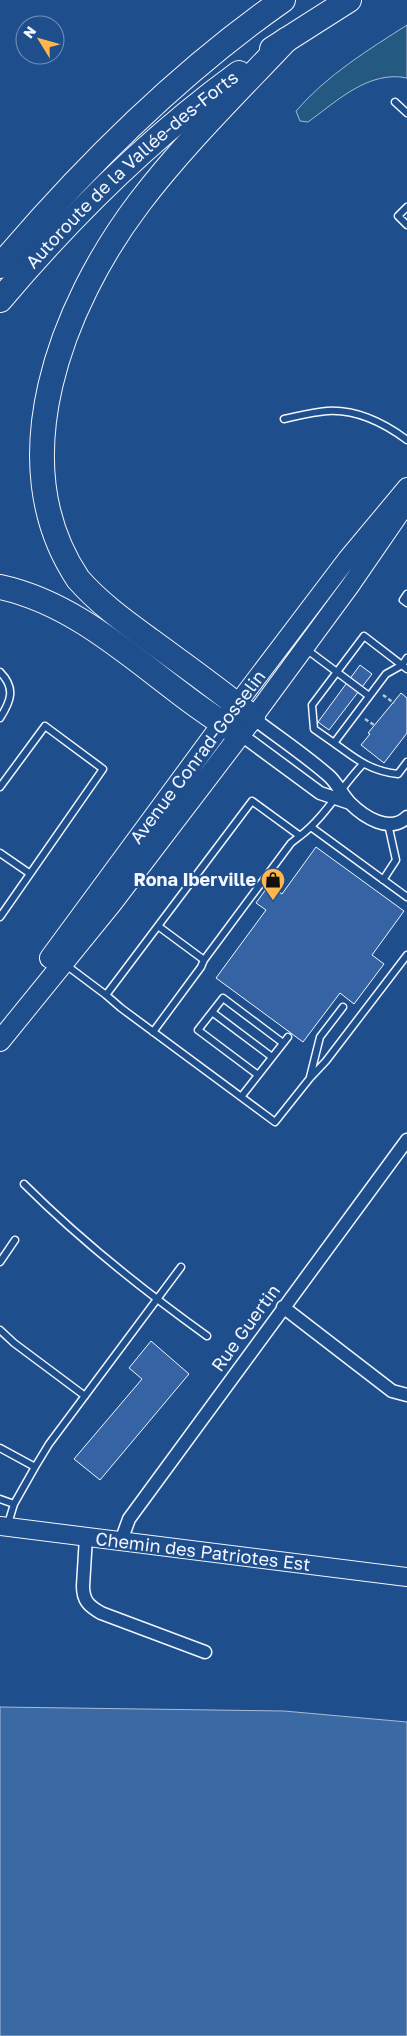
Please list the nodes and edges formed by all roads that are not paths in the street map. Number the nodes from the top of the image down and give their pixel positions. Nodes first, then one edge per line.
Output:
1 (282, 0) edge
2 (349, 0) edge
3 (286, 40) junction
4 (395, 102) dead end
5 (407, 113) edge
6 (407, 207) edge
7 (407, 225) edge
8 (0, 266) edge
9 (0, 300) edge
10 (284, 419) dead end
11 (407, 440) edge
12 (404, 502) edge
13 (0, 587) edge
14 (407, 594) edge
15 (407, 603) edge
16 (304, 648) junction
17 (407, 658) edge
18 (404, 667) edge
19 (0, 672) edge
20 (337, 672) junction
21 (370, 696) junction
22 (0, 718) edge
23 (238, 720) junction
24 (334, 743) junction
25 (407, 762) edge
26 (363, 764) junction
27 (407, 771) edge
28 (398, 774) junction
29 (0, 787) edge
30 (337, 794) junction
31 (407, 817) edge
32 (388, 824) junction
33 (311, 827) junction
34 (300, 836) junction
35 (0, 853) edge
36 (29, 873) junction
37 (384, 880) junction
38 (407, 897) edge
39 (0, 917) edge
40 (158, 926) junction
41 (407, 955) edge
42 (204, 960) junction
43 (63, 963) junction
44 (106, 995) junction
45 (342, 1007) dead end
46 (212, 1012) junction
47 (153, 1032) junction
48 (0, 1034) edge
49 (288, 1036) dead end
50 (0, 1041) edge
51 (283, 1043) junction
52 (272, 1057) junction
53 (258, 1075) junction
54 (310, 1078) junction
55 (242, 1097) junction
56 (407, 1140) edge
57 (24, 1184) dead end
58 (15, 1240) dead end
59 (0, 1262) edge
60 (181, 1267) dead end
61 (156, 1300) junction
62 (283, 1307) junction
63 (0, 1330) edge
64 (207, 1336) dead end
65 (407, 1395) edge
66 (85, 1396) junction
67 (0, 1448) edge
68 (35, 1467) junction
69 (0, 1499) edge
70 (14, 1504) junction
71 (4, 1527) edge
72 (86, 1537) junction
73 (121, 1541) junction
74 (407, 1577) edge
75 (206, 1652) dead end

1 - 8 highway, Autoroute de la Vallée-des-Forts
2 - 3 highway, Autoroute de la Vallée-des-Forts
3 - 9 highway, Autoroute de la Vallée-des-Forts
3 - 23 highway
4 - 5 lane
6 - 7 lane
10 - 11 lane
12 - 16 street, Avenue Conrad-Gosselin
12 - 23 street, Avenue Conrad-Gosselin
13 - 23 highway
14 - 15 lane
16 - 20 lane
16 - 23 street, Avenue Conrad-Gosselin
17 - 18 lane
18 - 20 lane
18 - 21 lane
19 - 22 lane
20 - 21 lane
20 - 24 lane
21 - 24 lane
23 - 30 street
23 - 30 street
23 - 43 main road, Avenue Conrad-Gosselin
23 - 48 main road, Avenue Conrad-Gosselin
24 - 26 lane
25 - 28 lane
26 - 28 lane
26 - 30 lane
27 - 28 lane
29 - 36 lane
30 - 32 street
30 - 33 lane
31 - 32 street
32 - 37 lane
33 - 34 lane
33 - 37 lane
34 - 40 lane
34 - 42 lane
35 - 36 lane
36 - 39 lane
37 - 38 lane
40 - 42 lane
40 - 44 lane
41 - 54 lane
42 - 47 lane
43 - 44 lane
43 - 50 main road, Avenue Conrad-Gosselin
44 - 47 lane
45 - 54 lane
46 - 51 lane
46 - 52 lane
46 - 53 lane
47 - 55 lane
49 - 51 lane
51 - 52 lane
52 - 53 lane
53 - 55 lane
54 - 55 lane
56 - 62 street, Rue Guertin
57 - 61 lane
58 - 59 lane
60 - 61 lane
61 - 64 lane
61 - 66 lane
62 - 65 street
62 - 73 street, Rue Guertin
63 - 66 lane
66 - 68 lane
67 - 68 lane
68 - 70 lane
69 - 70 lane
70 - 71 lane
71 - 72 street, Chemin des Patriotes Est
72 - 73 street, Chemin des Patriotes Est
72 - 75 street
73 - 74 street, Chemin des Patriotes Est

